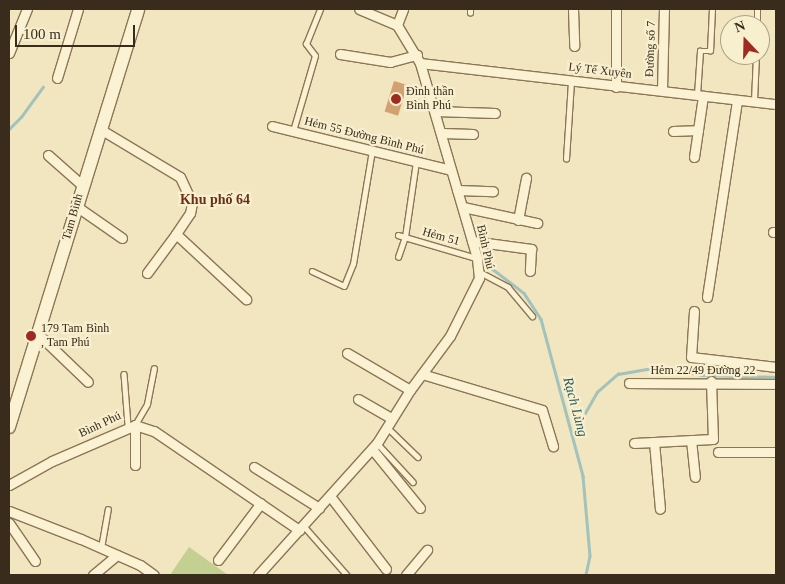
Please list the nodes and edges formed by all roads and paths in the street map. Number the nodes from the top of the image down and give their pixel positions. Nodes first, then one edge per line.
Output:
1 (27, 9) edge
2 (78, 9) edge
3 (138, 9) edge
4 (320, 9) edge
5 (359, 9) edge
6 (403, 9) edge
7 (574, 9) edge
8 (616, 9) edge
9 (664, 9) edge
10 (712, 9) edge
11 (397, 25) junction
12 (574, 46) dead end
13 (9, 53) edge
14 (340, 54) dead end
15 (418, 59) junction
16 (756, 65) edge
17 (57, 78) dead end
18 (571, 80) junction
19 (616, 87) junction
20 (662, 90) junction
21 (700, 96) junction
22 (737, 101) junction
23 (754, 102) junction
24 (776, 104) edge
25 (435, 111) junction
26 (495, 113) dead end
27 (272, 126) dead end
28 (100, 129) junction
29 (698, 130) junction
30 (293, 131) junction
31 (673, 131) dead end
32 (442, 133) junction
33 (473, 134) dead end
34 (372, 151) junction
35 (48, 155) dead end
36 (694, 156) dead end
37 (566, 159) dead end
38 (416, 162) junction
39 (451, 170) junction
40 (526, 178) dead end
41 (82, 185) junction
42 (457, 190) junction
43 (493, 191) dead end
44 (76, 206) junction
45 (462, 207) junction
46 (518, 220) junction
47 (537, 223) dead end
48 (176, 234) junction
49 (398, 235) dead end
50 (405, 237) junction
51 (122, 238) dead end
52 (472, 241) junction
53 (398, 257) dead end
54 (477, 258) junction
55 (312, 271) dead end
56 (530, 271) dead end
57 (147, 272) dead end
58 (480, 272) junction
59 (706, 297) dead end
60 (246, 299) dead end
61 (694, 311) dead end
62 (532, 316) dead end
63 (38, 334) junction
64 (347, 353) dead end
65 (776, 367) edge
66 (154, 369) dead end
67 (124, 374) dead end
68 (422, 374) junction
69 (711, 381) junction
70 (88, 382) dead end
71 (629, 383) dead end
72 (776, 384) edge
73 (410, 390) junction
74 (358, 399) dead end
75 (390, 423) junction
76 (132, 425) junction
77 (9, 427) edge
78 (691, 440) junction
79 (654, 442) junction
80 (634, 443) dead end
81 (374, 446) junction
82 (553, 446) dead end
83 (718, 452) dead end
84 (776, 452) edge
85 (418, 457) dead end
86 (135, 465) dead end
87 (254, 467) dead end
88 (695, 477) dead end
89 (413, 482) dead end
90 (9, 485) edge
91 (330, 496) junction
92 (261, 503) junction
93 (319, 508) junction
94 (420, 508) dead end
95 (660, 509) dead end
96 (108, 510) dead end
97 (9, 511) edge
98 (9, 524) edge
99 (301, 527) junction
100 (101, 548) junction
101 (427, 550) dead end
102 (117, 555) junction
103 (218, 560) dead end
104 (35, 561) dead end
105 (386, 569) dead end
106 (93, 575) edge
107 (154, 575) edge
108 (258, 575) edge
109 (348, 575) edge
110 (406, 575) edge

1 - 13 street
2 - 17 street
3 - 28 main road, Tam Bình
4 - 30 lane
5 - 11 street
6 - 11 street
7 - 12 street
8 - 19 street
9 - 20 street, Đường số 7
10 - 21 lane
11 - 15 street, Bình Phú
14 - 15 street
15 - 18 street, Lý Tế Xuyên
15 - 25 street, Bình Phú
16 - 23 lane
18 - 19 street, Lý Tế Xuyên
18 - 37 lane
19 - 20 street, Lý Tế Xuyên
20 - 21 street, Lý Tế Xuyên
21 - 22 street, Lý Tế Xuyên
21 - 29 street
22 - 23 street, Lý Tế Xuyên
22 - 59 street
23 - 24 street, Lý Tế Xuyên
25 - 26 street
25 - 32 street, Bình Phú
27 - 30 street, Hẻm 55 Đường Bình Phú
28 - 41 main road, Tam Bình
28 - 48 street
29 - 31 street
29 - 36 street
30 - 34 street, Hẻm 55 Đường Bình Phú
32 - 33 street
32 - 39 street, Bình Phú
34 - 38 street, Hẻm 55 Đường Bình Phú
34 - 55 lane
35 - 41 street
38 - 39 street, Hẻm 55 Đường Bình Phú
38 - 50 lane
39 - 42 street, Bình Phú
40 - 46 street
41 - 44 main road, Tam Bình
42 - 43 street
42 - 45 street, Bình Phú
44 - 51 street
44 - 63 main road, Tam Bình
45 - 46 street
45 - 52 street, Bình Phú
46 - 47 street
48 - 57 street
48 - 60 street
49 - 50 lane, Hẻm 51
50 - 53 lane
50 - 54 lane, Hẻm 51
52 - 54 street, Bình Phú
52 - 56 street
54 - 58 street, Bình Phú
58 - 62 lane
58 - 68 street, Bình Phú
61 - 65 street
63 - 70 street
63 - 77 main road, Tam Bình
64 - 73 street
66 - 76 lane
67 - 76 lane
68 - 73 street, Bình Phú
68 - 82 street
69 - 71 street, Hẻm 22/49 Đường 22
69 - 72 street, Hẻm 22/49 Đường 22
69 - 78 street
73 - 75 street, Bình Phú
74 - 75 street
75 - 81 street, Bình Phú
75 - 85 lane
76 - 86 street
76 - 90 street, Bình Phú
76 - 92 street, Bình Phú
78 - 79 street
78 - 88 street
79 - 80 street
79 - 95 street
81 - 89 lane
81 - 91 street, Bình Phú
81 - 94 street
83 - 84 street
87 - 93 street
91 - 93 street, Bình Phú
91 - 105 street
92 - 99 street, Bình Phú
92 - 103 street
93 - 99 street, Bình Phú
96 - 100 lane
97 - 100 street
98 - 104 street
99 - 108 street, Bình Phú
99 - 109 lane
100 - 102 street
101 - 110 street
102 - 106 street
102 - 107 street

